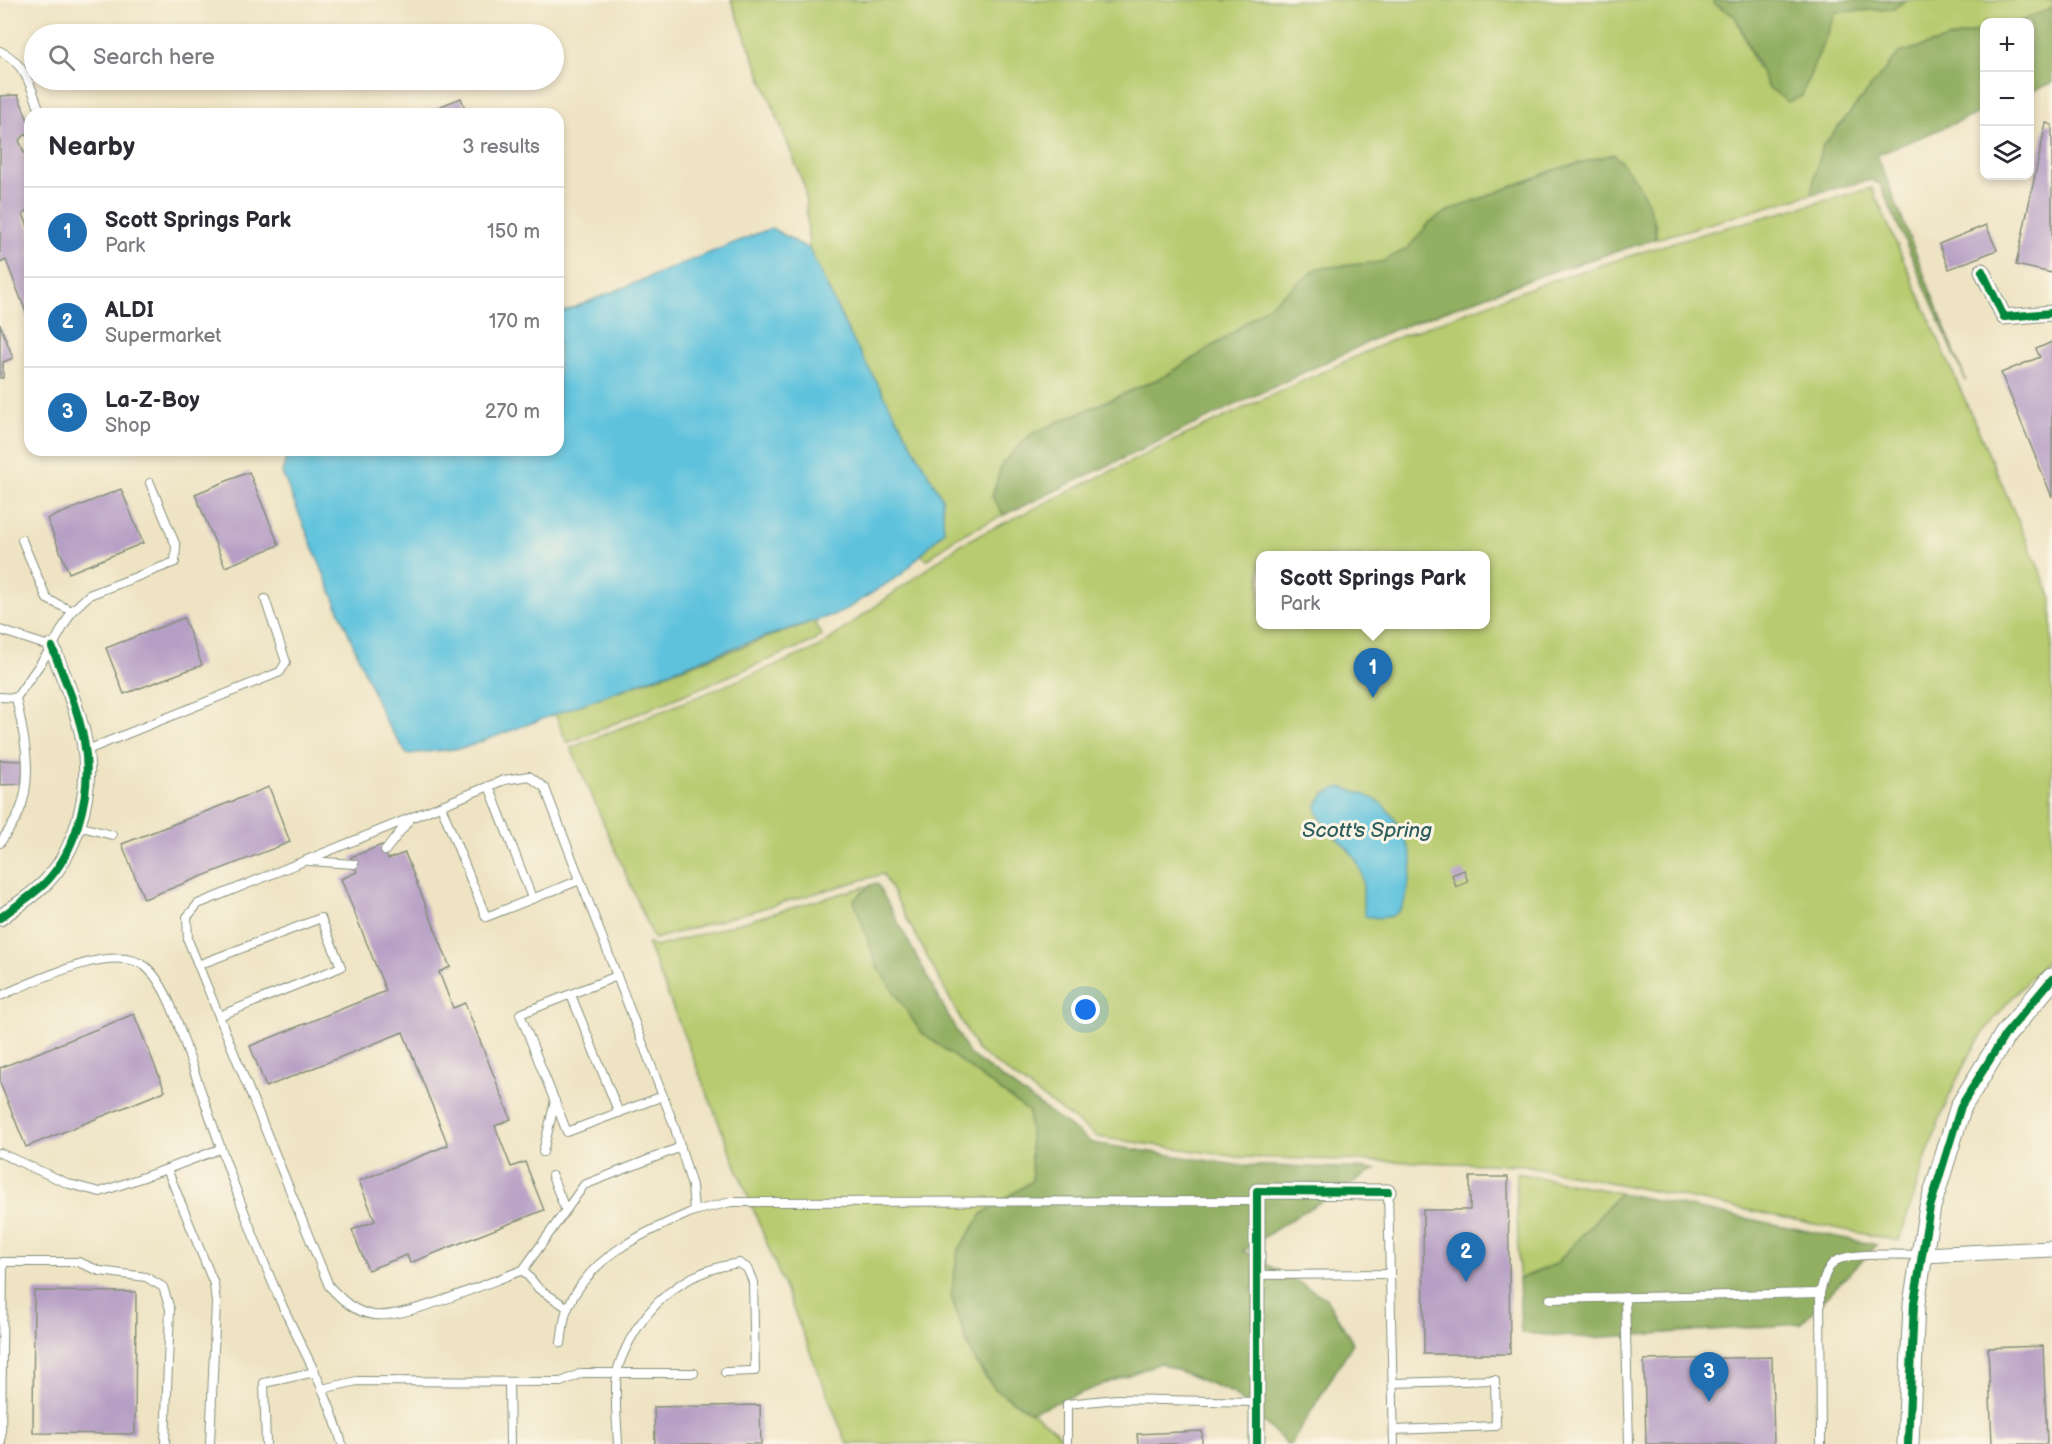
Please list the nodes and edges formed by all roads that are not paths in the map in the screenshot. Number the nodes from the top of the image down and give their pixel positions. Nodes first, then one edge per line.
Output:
1 (0, 51) edge
2 (24, 72) edge
3 (31, 90) edge
4 (39, 108) edge
5 (1982, 271) dead end
6 (2052, 313) edge
7 (150, 483) dead end
8 (22, 540) dead end
9 (265, 599) dead end
10 (72, 611) junction
11 (0, 630) edge
12 (52, 647) junction
13 (0, 697) edge
14 (16, 698) junction
15 (87, 750) junction
16 (489, 786) junction
17 (441, 806) junction
18 (411, 818) junction
19 (78, 826) junction
20 (112, 835) dead end
21 (0, 843) edge
22 (385, 851) dead end
23 (305, 861) junction
24 (354, 864) dead end
25 (580, 880) junction
26 (532, 898) junction
27 (0, 918) edge
28 (198, 965) junction
29 (617, 976) junction
30 (2052, 980) edge
31 (571, 995) junction
32 (0, 996) edge
33 (219, 1016) junction
34 (663, 1096) junction
35 (555, 1101) junction
36 (619, 1113) junction
37 (681, 1147) junction
38 (220, 1149) junction
39 (543, 1152) dead end
40 (0, 1153) edge
41 (167, 1169) junction
42 (552, 1176) dead end
43 (1388, 1192) joint
44 (1257, 1201) junction
45 (565, 1209) junction
46 (694, 1211) junction
47 (2052, 1249) edge
48 (1922, 1255) junction
49 (523, 1270) junction
50 (1390, 1274) junction
51 (1257, 1275) junction
52 (1820, 1293) junction
53 (1625, 1297) junction
54 (1, 1299) edge
55 (1550, 1299) dead end
56 (567, 1308) junction
57 (561, 1344) dead end
58 (315, 1372) junction
59 (725, 1372) dead end
60 (617, 1373) junction
61 (694, 1373) dead end
62 (509, 1382) junction
63 (1393, 1383) junction
64 (322, 1389) junction
65 (1257, 1402) junction
66 (1394, 1430) junction
67 (1, 1444) edge
68 (165, 1444) edge
69 (210, 1444) edge
70 (266, 1444) edge
71 (342, 1444) edge
72 (510, 1444) edge
73 (618, 1444) edge
74 (1067, 1444) edge
75 (1257, 1444) edge
76 (1394, 1444) edge
77 (1629, 1444) edge
78 (1821, 1444) edge
79 (1908, 1444) edge

1 - 2 lane
3 - 4 lane
5 - 6 street
7 - 10 lane
8 - 10 lane
9 - 15 lane
10 - 12 lane
11 - 12 lane
12 - 14 lane
12 - 15 street
13 - 14 lane
14 - 21 lane
15 - 19 street
16 - 17 lane
16 - 25 lane
16 - 26 lane
17 - 18 lane
17 - 26 lane
18 - 22 lane
18 - 23 lane
19 - 20 lane
19 - 27 street
23 - 24 lane
23 - 28 lane
25 - 26 lane
25 - 29 lane
28 - 33 lane
28 - 33 lane
29 - 31 lane
29 - 34 lane
30 - 48 street
31 - 35 lane
31 - 36 lane
32 - 38 lane
33 - 49 lane
34 - 36 lane
34 - 37 lane
35 - 36 lane
35 - 39 lane
37 - 45 lane
37 - 46 lane
38 - 41 lane
38 - 58 lane
40 - 41 lane
41 - 69 lane
42 - 45 lane
43 - 44 street
43 - 50 lane
44 - 46 lane
44 - 51 street
45 - 49 lane
46 - 56 lane
47 - 48 street
48 - 52 lane
48 - 79 street
49 - 56 lane
50 - 51 lane
50 - 63 lane
51 - 65 street
52 - 53 lane
52 - 78 lane
53 - 55 lane
53 - 77 lane
54 - 67 lane
54 - 68 lane
56 - 57 lane
58 - 64 lane
58 - 70 lane
59 - 60 lane
60 - 61 lane
60 - 62 lane
60 - 73 lane
62 - 64 lane
62 - 72 lane
63 - 66 lane
63 - 66 lane
64 - 71 lane
65 - 74 lane
65 - 75 street
66 - 76 lane

